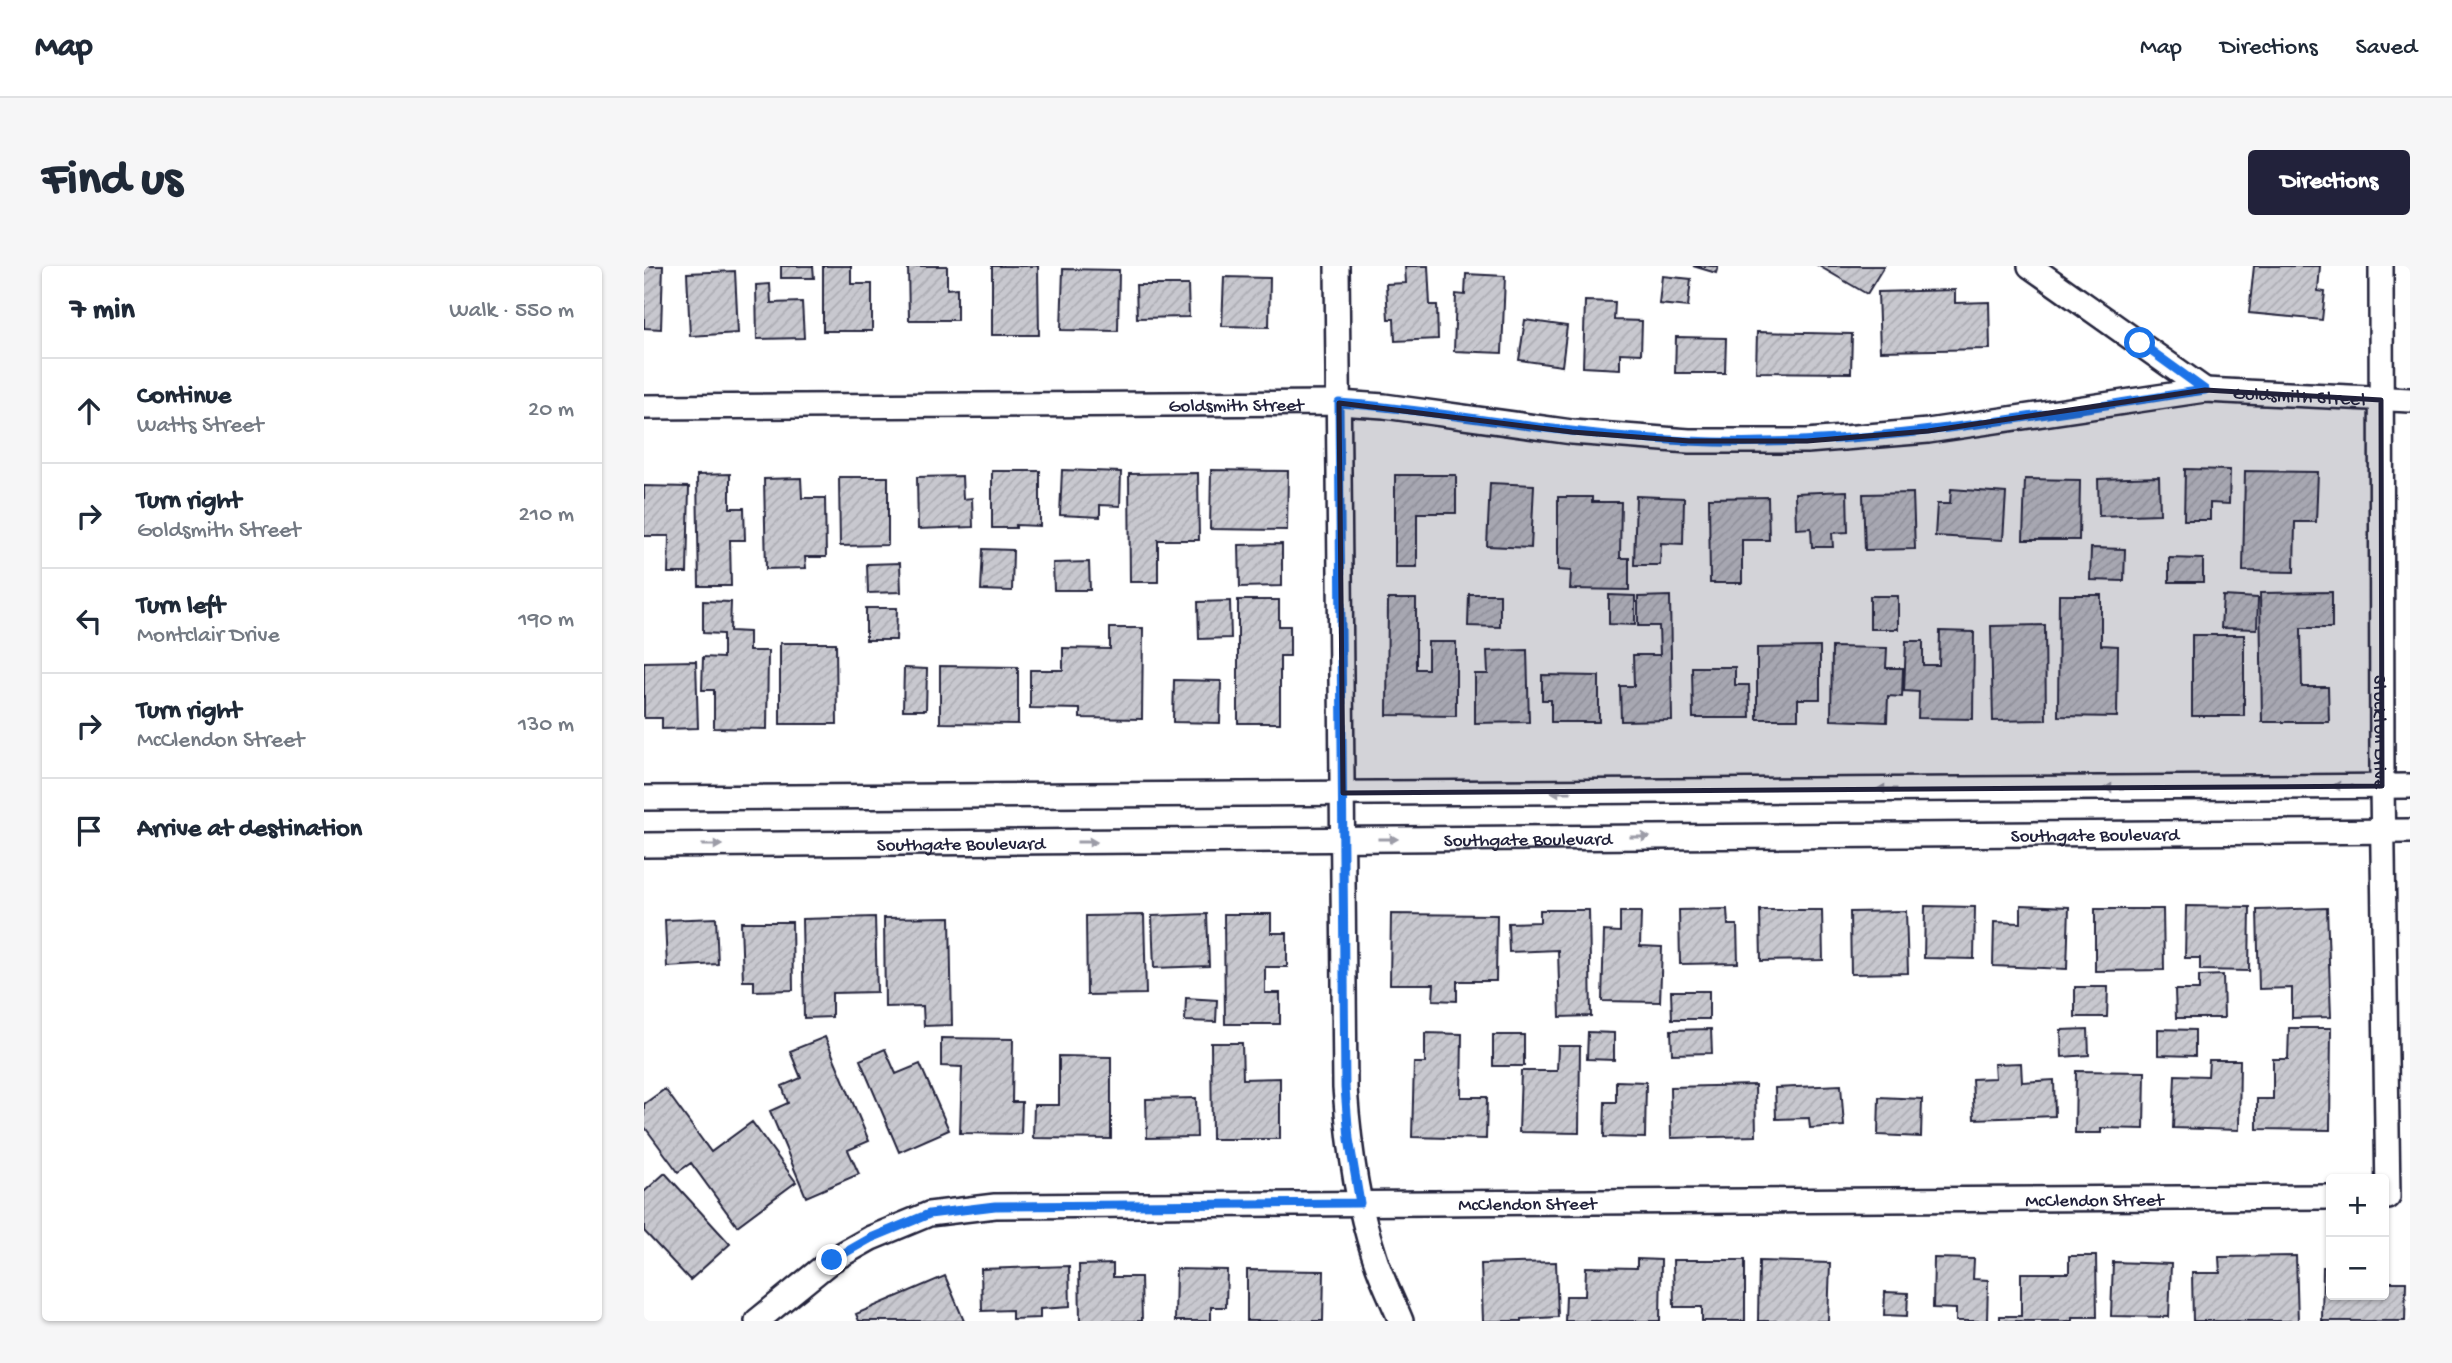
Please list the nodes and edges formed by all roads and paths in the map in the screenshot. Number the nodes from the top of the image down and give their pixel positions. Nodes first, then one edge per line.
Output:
1 (1337, 266) edge
2 (2030, 266) edge
3 (2381, 266) edge
4 (2205, 390) junction
5 (2381, 400) junction
6 (2410, 400) edge
7 (1339, 403) junction
8 (644, 407) edge
9 (2382, 786) junction
10 (2410, 786) edge
11 (1343, 793) junction
12 (644, 798) edge
13 (2383, 831) junction
14 (2410, 831) edge
15 (1342, 840) junction
16 (644, 845) edge
17 (2326, 1197) edge
18 (2394, 1197) edge
19 (1360, 1203) junction
20 (757, 1321) edge
21 (1401, 1321) edge

1 - 7 street
2 - 4 street
3 - 5 street, Stockton Drive
4 - 5 street, Goldsmith Street
4 - 7 street, Goldsmith Street
5 - 6 street, Goldsmith Street
5 - 9 street, Stockton Drive
7 - 8 street, Goldsmith Street
7 - 11 street
9 - 10 street
9 -> 11 street
9 - 13 street, Stockton Drive
11 - 12 street
11 - 15 street
13 - 14 street, Southgate Boulevard
15 -> 13 street, Southgate Boulevard
13 - 18 street, Stockton Drive
16 -> 15 street, Southgate Boulevard
15 - 19 street
17 - 19 street, McClendon Street
19 - 20 street, McClendon Street
19 - 21 street

